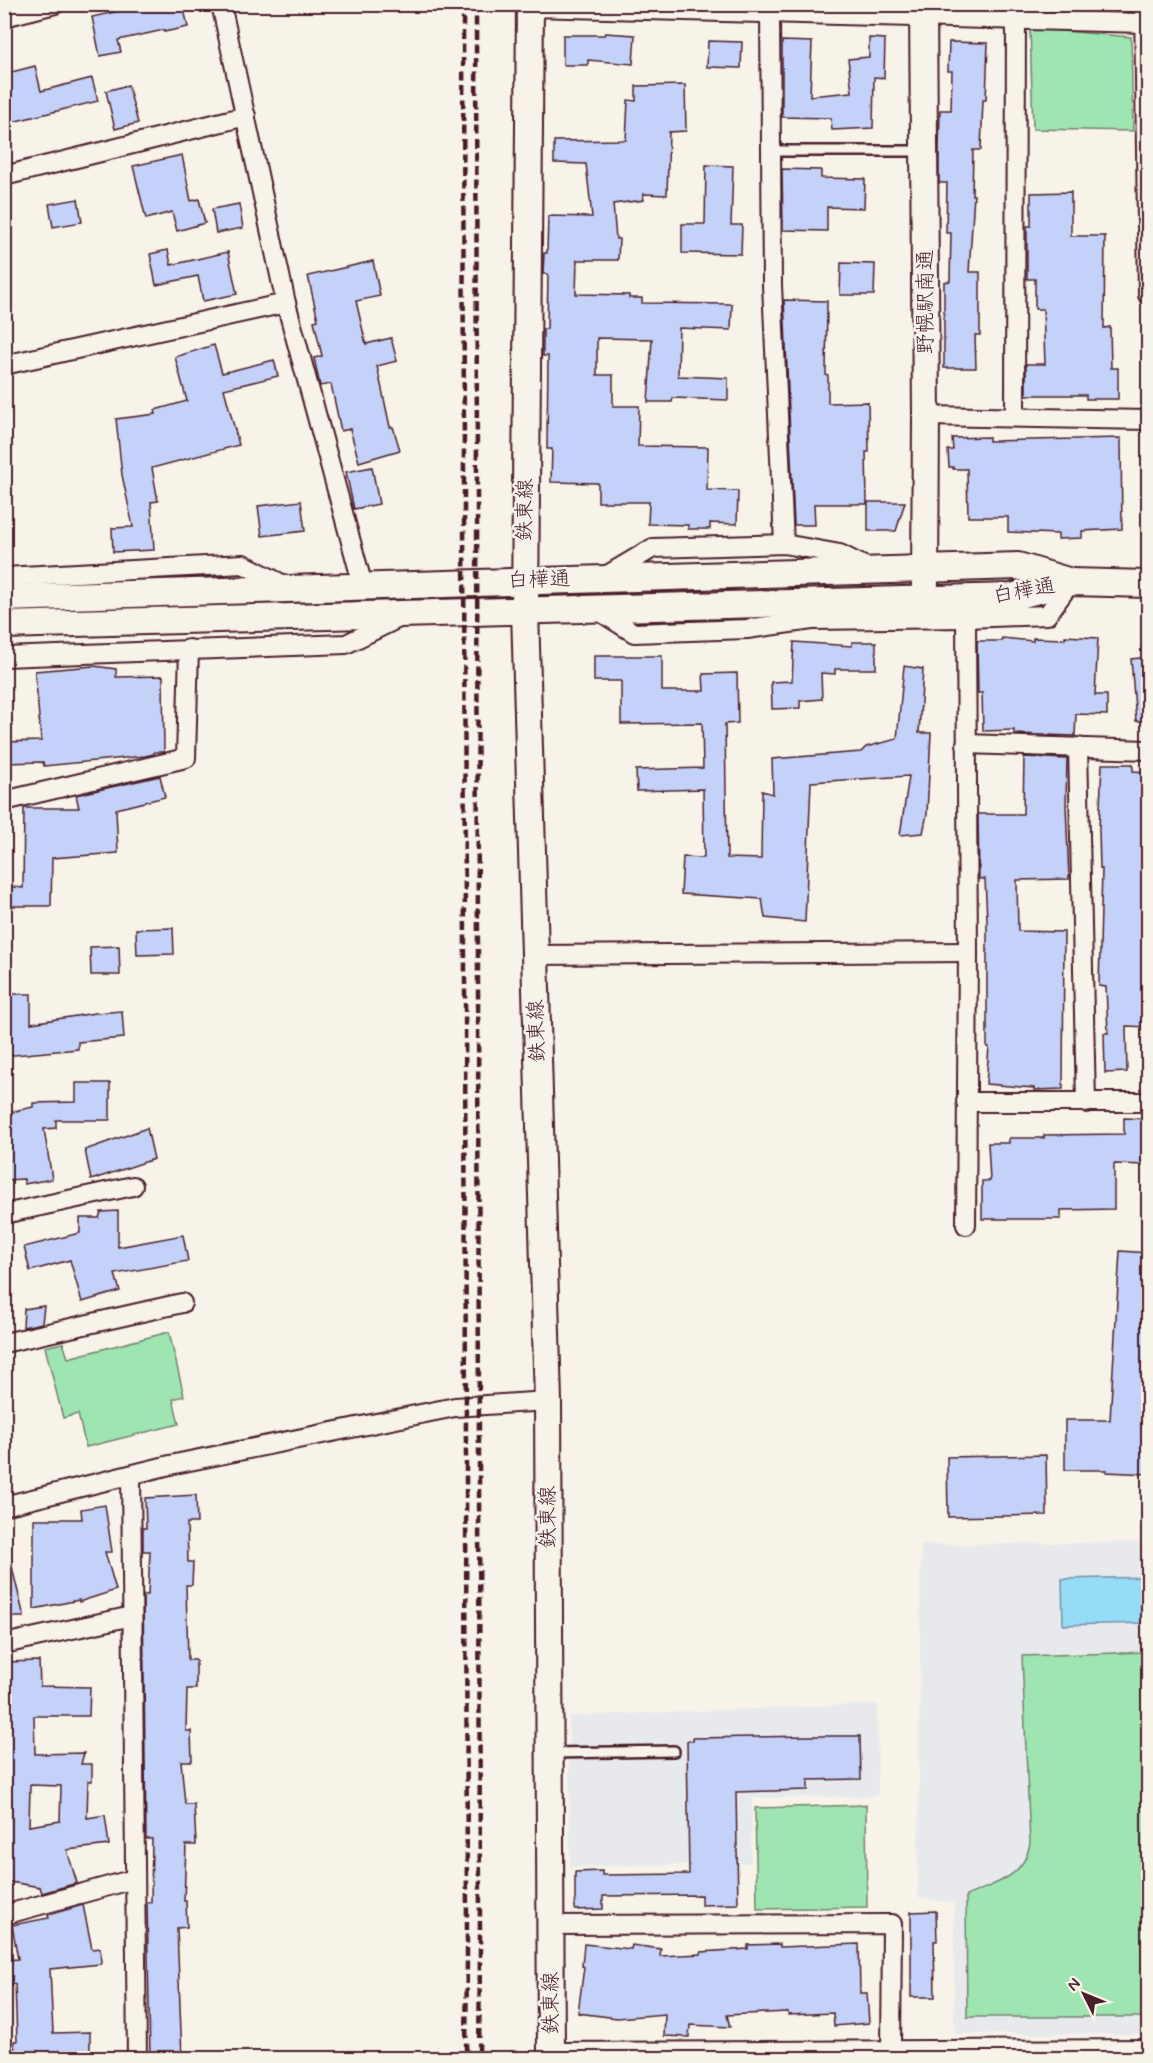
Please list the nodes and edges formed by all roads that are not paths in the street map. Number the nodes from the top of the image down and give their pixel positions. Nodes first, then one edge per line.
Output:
1 (55, 4) edge
2 (221, 4) edge
3 (530, 6) edge
4 (692, 8) edge
5 (923, 11) edge
6 (1016, 12) edge
7 (770, 13) junction
8 (1144, 14) edge
9 (4, 17) edge
10 (1147, 107) edge
11 (246, 116) junction
12 (771, 151) junction
13 (924, 151) junction
14 (4, 176) edge
15 (1149, 296) edge
16 (286, 303) junction
17 (4, 365) edge
18 (926, 416) junction
19 (1015, 417) junction
20 (1149, 420) edge
21 (784, 544) junction
22 (925, 568) junction
23 (872, 570) junction
24 (4, 577) edge
25 (602, 578) junction
26 (525, 580) junction
27 (1071, 582) junction
28 (1149, 584) edge
29 (363, 586) junction
30 (290, 588) junction
31 (4, 598) edge
32 (924, 599) junction
33 (596, 609) junction
34 (525, 611) junction
35 (405, 615) junction
36 (966, 618) junction
37 (4, 625) edge
38 (189, 649) junction
39 (4, 657) edge
40 (966, 744) junction
41 (1078, 747) junction
42 (1149, 750) edge
43 (4, 801) edge
44 (968, 952) junction
45 (535, 955) junction
46 (966, 1102) junction
47 (1149, 1102) edge
48 (1086, 1103) junction
49 (133, 1186) dead end
50 (4, 1214) edge
51 (966, 1225) dead end
52 (182, 1303) dead end
53 (4, 1343) edge
54 (548, 1401) junction
55 (131, 1475) junction
56 (4, 1506) edge
57 (132, 1616) junction
58 (4, 1644) edge
59 (674, 1751) dead end
60 (549, 1753) junction
61 (134, 1879) junction
62 (4, 1915) edge
63 (550, 1925) junction
64 (1149, 2049) edge
65 (891, 2051) junction
66 (1119, 2054) edge
67 (551, 2055) edge
68 (706, 2055) edge
69 (137, 2058) edge

1 - 9 street
2 - 11 street
3 - 4 street
3 - 26 street, 鉄東線
4 - 7 street
5 - 6 street
5 - 7 street
5 - 13 street, 野幌駅南通
6 - 8 street
6 - 19 street
7 - 12 street
8 - 10 street
10 - 15 street
11 - 14 street
11 - 16 street
12 - 13 lane
12 - 21 street
13 - 18 street, 野幌駅南通
16 - 17 street
16 - 29 street
18 - 19 street
18 - 22 street, 野幌駅南通
19 - 20 street
21 - 23 street
21 - 25 street
22 - 23 street, 白樺通
22 - 27 street, 白樺通
22 - 32 street, 野幌駅南通
23 - 25 street, 白樺通
24 - 30 street
25 - 26 street, 白樺通
26 - 29 street, 白樺通
26 - 34 street, 鉄東線
27 - 28 street, 白樺通
27 - 32 street, 白樺通
27 - 36 street
29 - 30 street, 白樺通
30 - 31 street, 白樺通
32 - 33 street, 白樺通
33 - 34 street, 白樺通
33 - 36 street
34 - 35 street, 白樺通
34 - 45 street, 鉄東線
35 - 37 street, 白樺通
35 - 38 street
36 - 40 street
38 - 39 street
38 - 43 street
40 - 41 street
40 - 44 street
41 - 42 street
41 - 48 street
44 - 45 street
44 - 46 street
45 - 54 street, 鉄東線
46 - 48 street
46 - 51 street
47 - 48 street
49 - 50 street
52 - 53 street
54 - 55 street
54 - 60 street, 鉄東線
55 - 56 street
55 - 57 street
57 - 58 street
57 - 61 street
59 - 60 lane
60 - 63 street, 鉄東線
61 - 62 street
61 - 69 street
63 - 65 street
63 - 67 street, 鉄東線
64 - 66 street
65 - 66 street
65 - 68 street
67 - 68 street

